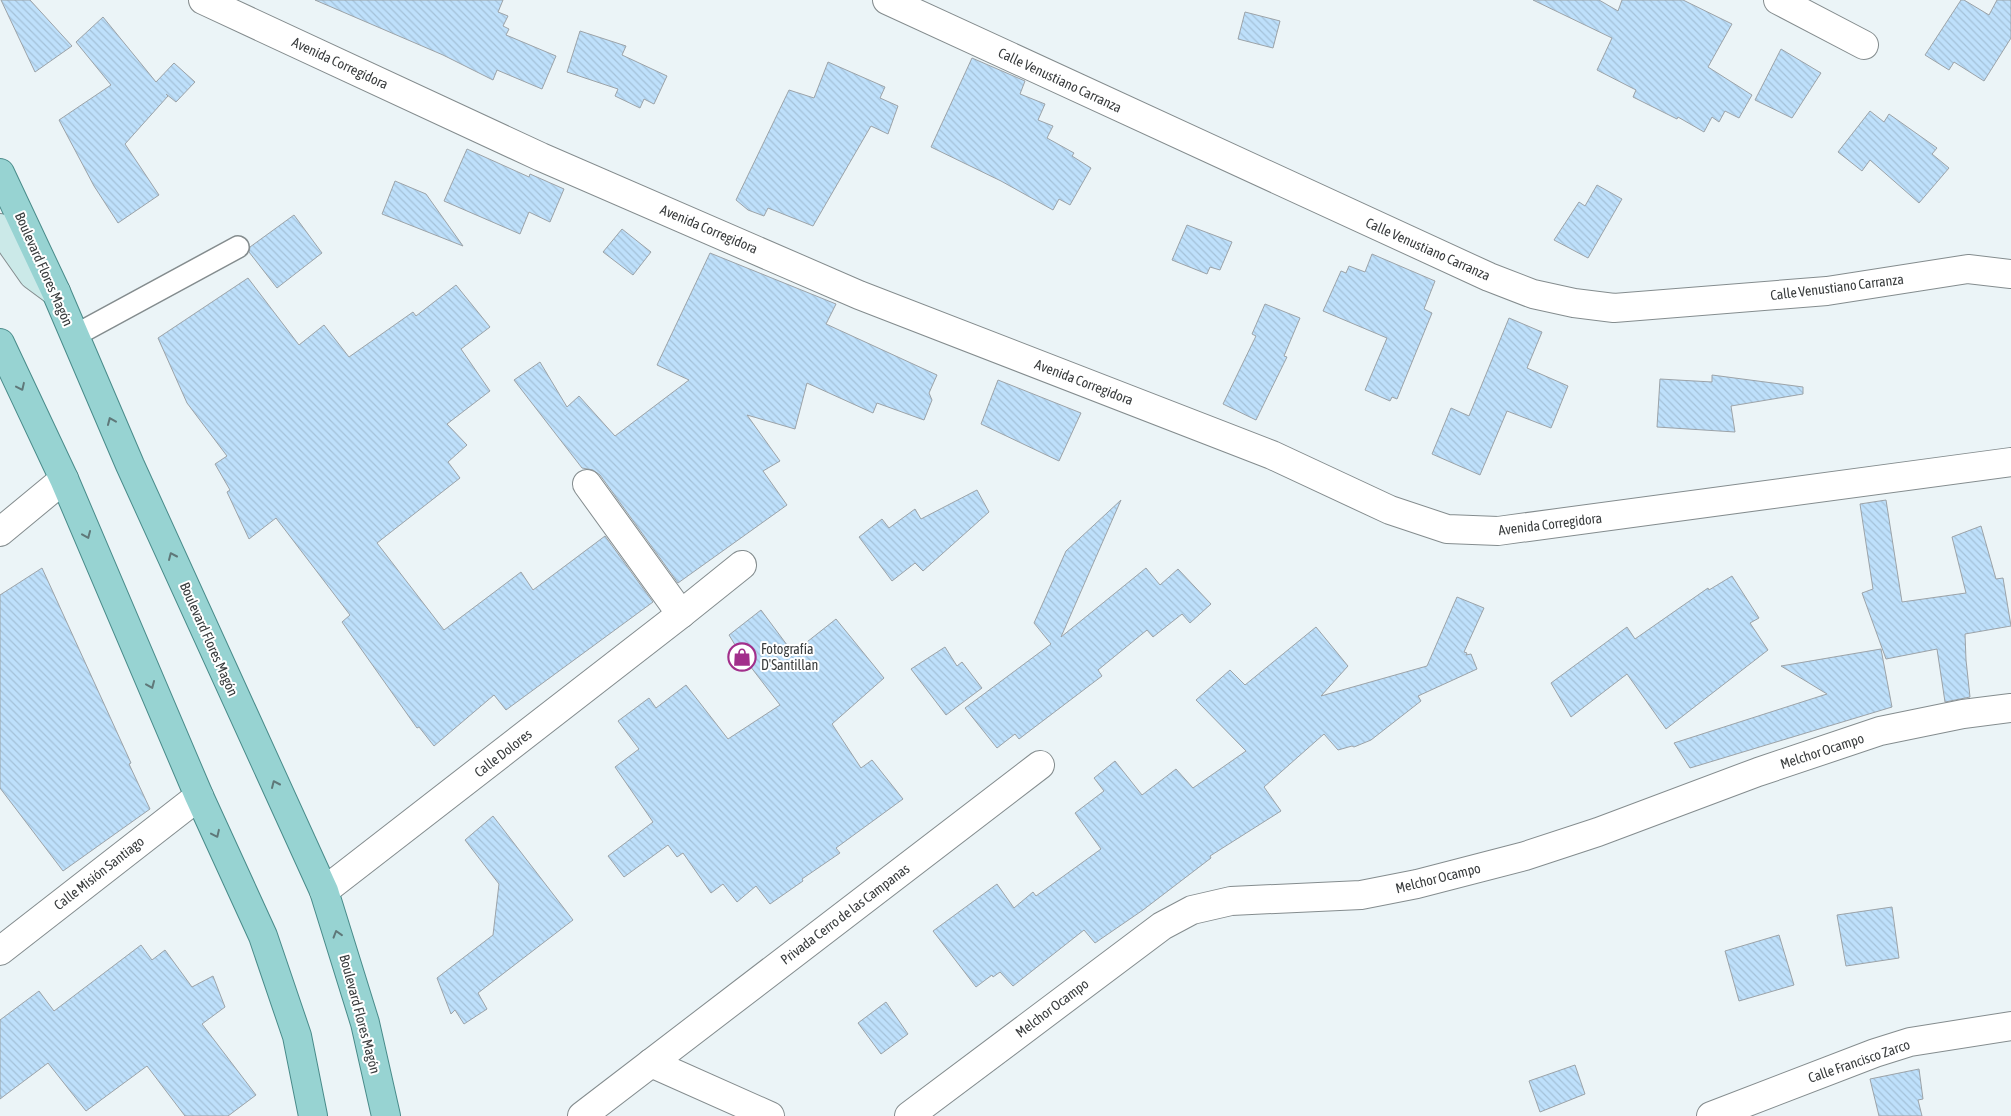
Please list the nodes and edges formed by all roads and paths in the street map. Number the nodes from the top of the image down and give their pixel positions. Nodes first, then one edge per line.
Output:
1 (203, 0) edge
2 (887, 0) edge
3 (1778, 0) edge
4 (1864, 45) dead end
5 (0, 173) edge
6 (0, 228) edge
7 (238, 247) dead end
8 (2011, 274) edge
9 (56, 292) junction
10 (74, 336) junction
11 (0, 343) edge
12 (2011, 462) edge
13 (64, 479) junction
14 (587, 484) dead end
15 (0, 532) edge
16 (742, 565) dead end
17 (681, 614) junction
18 (2011, 708) edge
19 (1040, 765) dead end
20 (199, 796) junction
21 (324, 892) junction
22 (0, 951) edge
23 (2011, 1026) edge
24 (651, 1064) junction
25 (313, 1116) edge
26 (386, 1116) edge
27 (582, 1116) edge
28 (770, 1116) edge
29 (909, 1116) edge
30 (1711, 1116) edge

1 - 12 street, Avenida Corregidora
2 - 8 street, Calle Venustiano Carranza
3 - 4 street
5 - 9 main road, Boulevard Flores Magón
6 - 9 main road
7 - 10 lane
9 - 10 main road, Boulevard Flores Magón
21 -> 10 main road, Boulevard Flores Magón
11 -> 13 main road
13 - 15 street
13 -> 20 main road
14 - 17 street
16 - 17 street, Calle Dolores
17 - 21 street, Calle Dolores
18 - 29 street, Melchor Ocampo
19 - 24 street, Privada Cerro de las Campanas
20 - 22 street, Calle Misión Santiago
20 -> 25 main road
26 -> 21 main road, Boulevard Flores Magón
23 - 30 street, Calle Francisco Zarco
24 - 27 street, Privada Cerro de las Campanas
24 - 28 street

